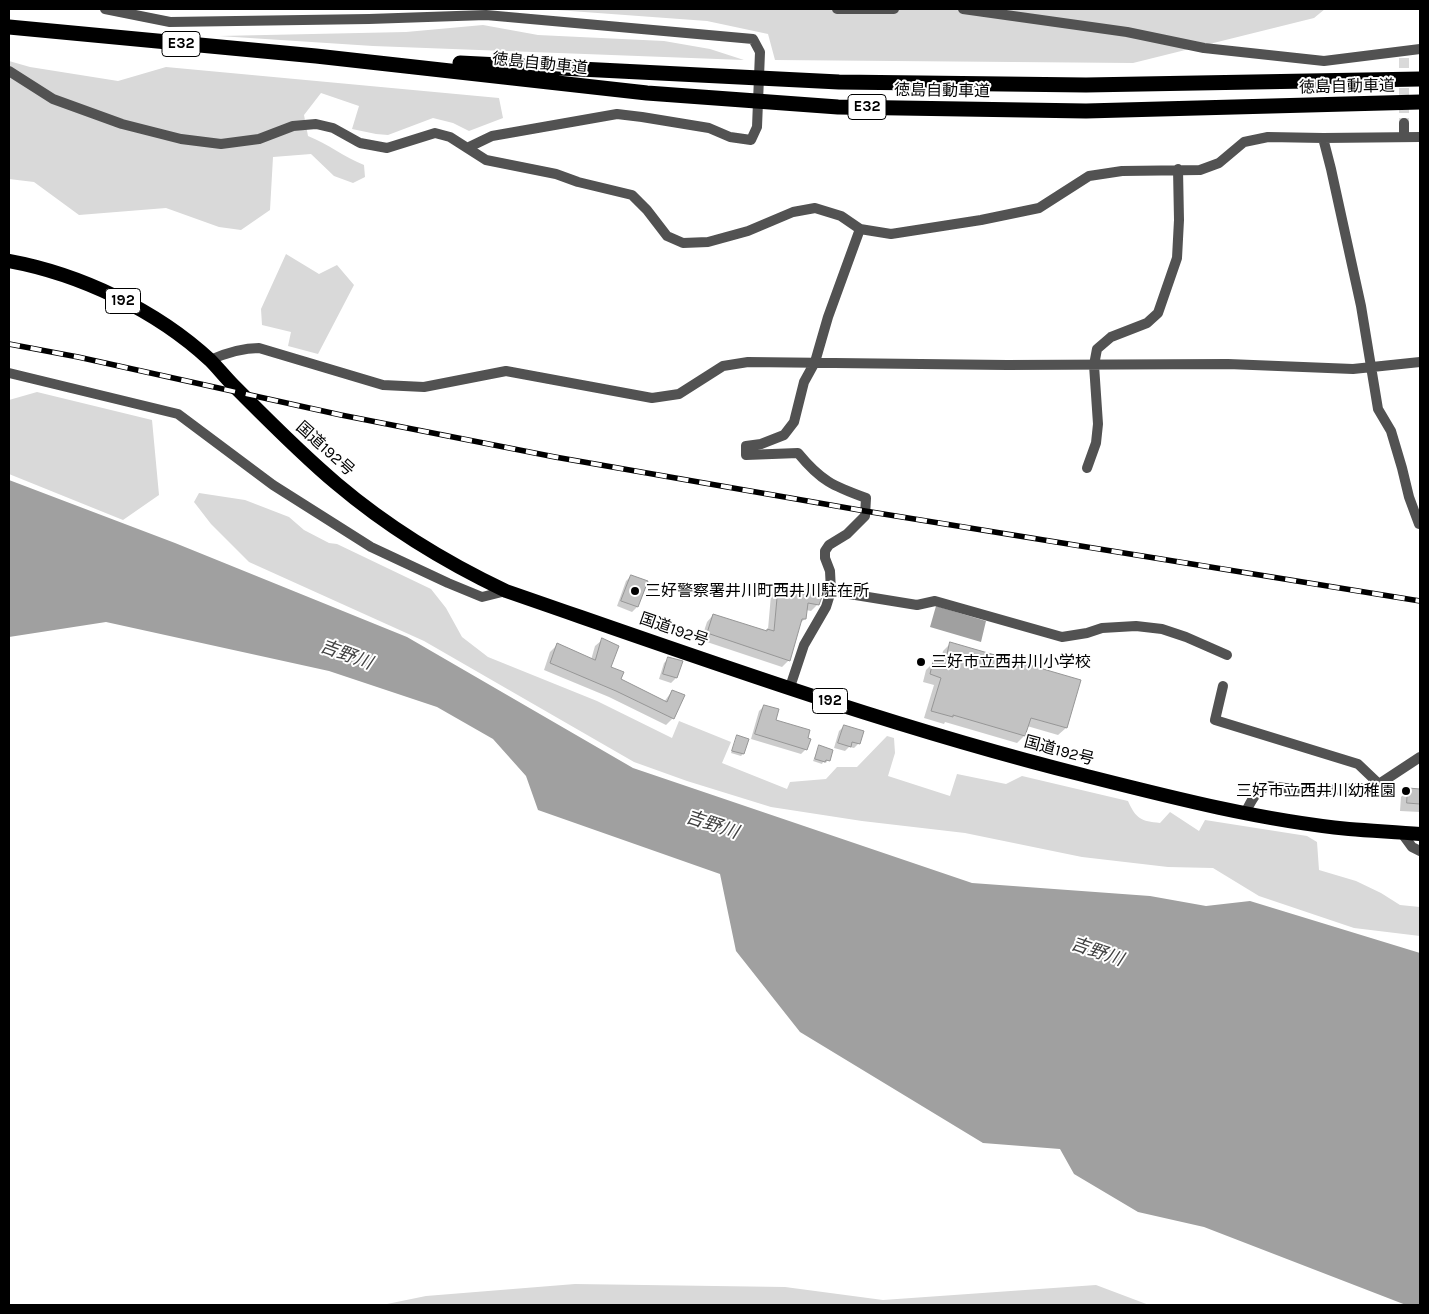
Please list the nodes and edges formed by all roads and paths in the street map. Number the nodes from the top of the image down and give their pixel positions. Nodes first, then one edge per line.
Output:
1 (105, 9) edge
2 (501, 9) edge
3 (837, 9) edge
4 (894, 9) edge
5 (963, 9) edge
6 (486, 14) junction
7 (9, 27) edge
8 (1420, 49) edge
9 (316, 56) junction
10 (9, 71) edge
11 (1420, 79) edge
12 (1420, 102) edge
13 (1404, 124) tunnel mouth
14 (1420, 137) edge
15 (1323, 138) junction
16 (1404, 138) junction
17 (466, 148) junction
18 (1178, 169) junction
19 (860, 229) junction
20 (9, 260) edge
21 (210, 360) junction
22 (815, 362) junction
23 (1420, 362) edge
24 (1094, 365) junction
25 (1371, 367) junction
26 (9, 374) edge
27 (1087, 468) dead end
28 (1420, 523) edge
29 (506, 591) junction
30 (831, 591) junction
31 (1227, 655) dead end
32 (1223, 686) dead end
33 (790, 687) junction
34 (1420, 757) edge
35 (1379, 784) junction
36 (1245, 813) junction
37 (1401, 832) junction
38 (1420, 834) edge
39 (1420, 851) edge

1 - 6 street
2 - 6 street
3 - 4 street
5 - 8 street
6 - 17 street
7 - 9 highway, 徳島自動車道 / E32
9 - 11 highway, 徳島自動車道 / E32
9 - 12 highway, 徳島自動車道 / E32
10 - 17 street
13 - 16 street
14 - 16 street
15 - 16 street
15 - 18 street
15 - 25 street
17 - 19 street
18 - 19 street
18 - 24 street
19 - 22 street
20 - 21 highway, 国道192号 / 192
21 - 22 street
21 - 29 highway, 国道192号 / 192
22 - 24 street
22 - 30 street
23 - 25 street
24 - 25 street
24 - 27 street
25 - 28 street
26 - 29 street
29 - 33 highway, 国道192号 / 192
30 - 31 street
30 - 33 street
32 - 35 street
33 - 36 highway, 国道192号 / 192
34 - 35 street
35 - 36 street
36 - 37 highway, 国道192号 / 192
37 - 38 highway, 国道192号 / 192
37 - 39 street

